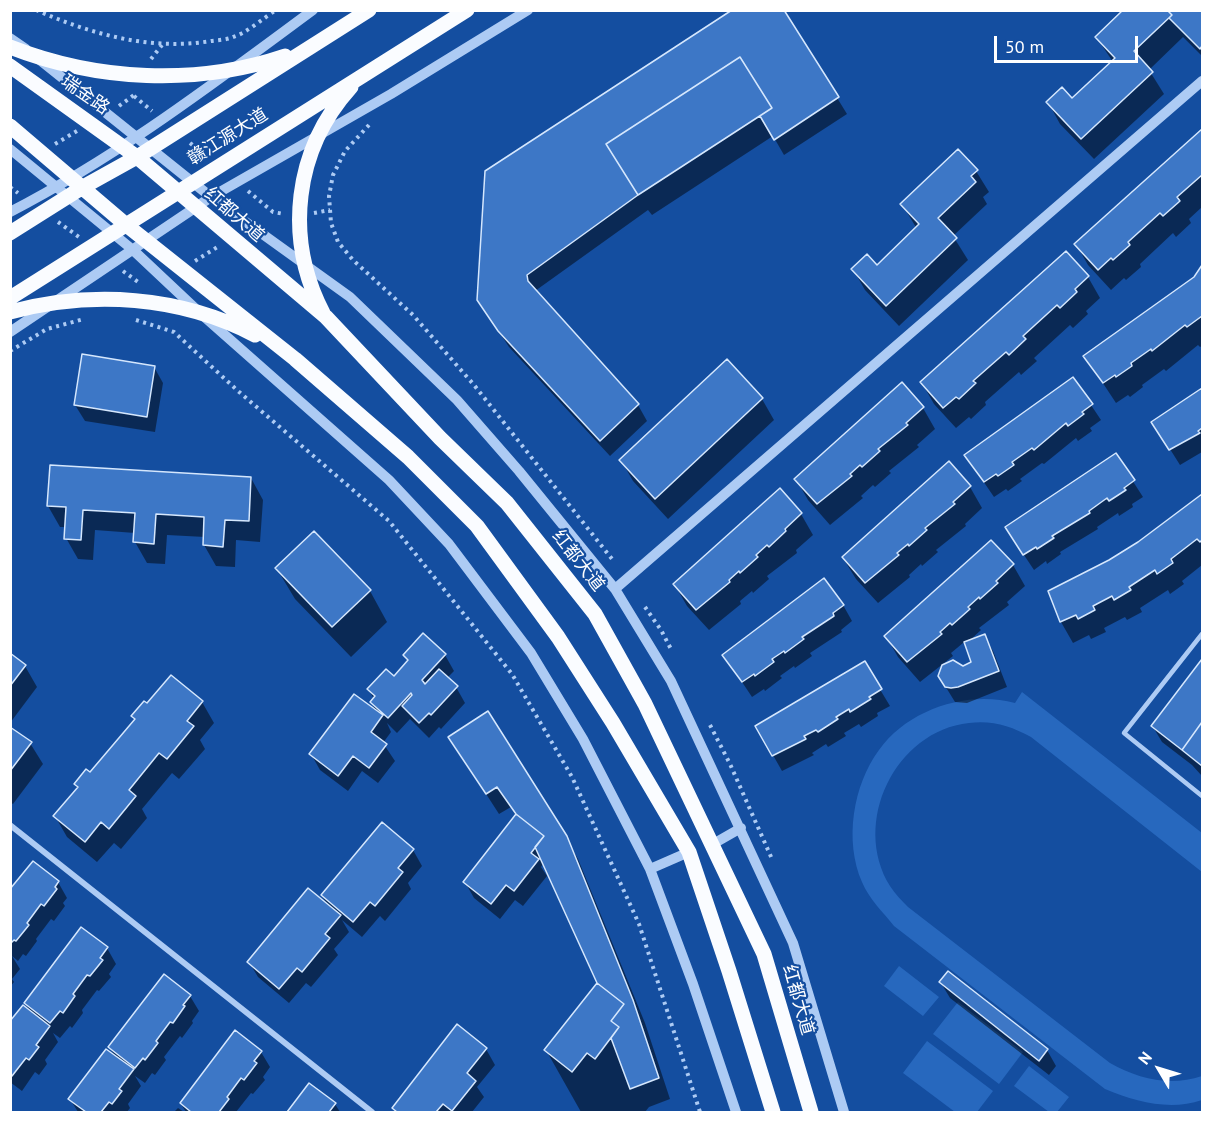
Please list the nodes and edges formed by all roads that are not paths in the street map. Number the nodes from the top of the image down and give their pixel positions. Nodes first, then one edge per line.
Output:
1 (313, 10) edge
2 (369, 10) edge
3 (467, 10) edge
4 (528, 10) edge
5 (10, 38) edge
6 (10, 47) edge
7 (307, 48) junction
8 (35, 56) junction
9 (10, 66) edge
10 (234, 68) junction
11 (366, 73) junction
12 (1203, 81) edge
13 (10, 126) edge
14 (319, 134) junction
15 (138, 138) junction
16 (124, 146) junction
17 (10, 149) edge
18 (144, 152) junction
19 (193, 182) junction
20 (78, 183) junction
21 (64, 191) junction
22 (177, 192) junction
23 (211, 197) junction
24 (196, 207) junction
25 (10, 212) edge
26 (119, 229) junction
27 (10, 233) edge
28 (146, 241) junction
29 (133, 250) junction
30 (304, 265) junction
31 (10, 298) edge
32 (54, 303) junction
33 (10, 312) edge
34 (200, 313) junction
35 (326, 317) junction
36 (10, 332) edge
37 (295, 359) junction
38 (615, 589) junction
39 (1203, 634) edge
40 (1203, 796) edge
41 (10, 825) edge
42 (741, 828) junction
43 (713, 844) junction
44 (689, 852) junction
45 (650, 869) junction
46 (372, 1113) edge
47 (736, 1113) edge
48 (773, 1113) edge
49 (811, 1113) edge
50 (844, 1113) edge

1 - 10 street
2 - 7 main road, 赣江源大道
3 - 11 main road, 赣江源大道
4 - 14 street
5 - 8 street
6 - 8 main road
7 - 10 main road
7 - 18 main road, 赣江源大道
8 - 10 main road
8 - 15 street
9 - 16 main road, 瑞金路
10 - 15 street
11 - 14 main road
11 - 19 main road, 赣江源大道
12 - 38 street
13 - 20 main road
14 - 23 street
14 - 30 main road
15 - 16 street
15 - 18 street
16 - 18 main road, 瑞金路
16 - 20 street
17 - 21 street
18 - 19 street
18 - 20 main road, 赣江源大道
18 - 22 main road, 红都大道
19 - 22 main road, 赣江源大道
19 - 23 street
20 - 21 main road, 赣江源大道
20 - 26 main road
21 - 25 street
21 - 26 street
21 - 27 main road, 赣江源大道
22 - 24 main road, 红都大道
22 - 26 main road, 赣江源大道
23 - 24 street
23 - 30 street
24 - 28 street
24 - 35 main road, 红都大道
26 - 28 main road
26 - 29 street
26 - 31 main road, 赣江源大道
28 - 29 street
28 - 37 main road
29 - 32 street
29 - 34 street
30 - 35 main road
30 - 38 street
32 - 33 main road
32 - 34 main road
32 - 36 street
34 - 37 main road
34 - 45 street
35 - 43 main road, 红都大道
37 - 44 main road
38 - 42 street
39 - 40 lane
41 - 46 street
42 - 43 street
42 - 50 street
43 - 49 main road, 红都大道
44 - 45 street
44 - 48 main road
45 - 47 street

